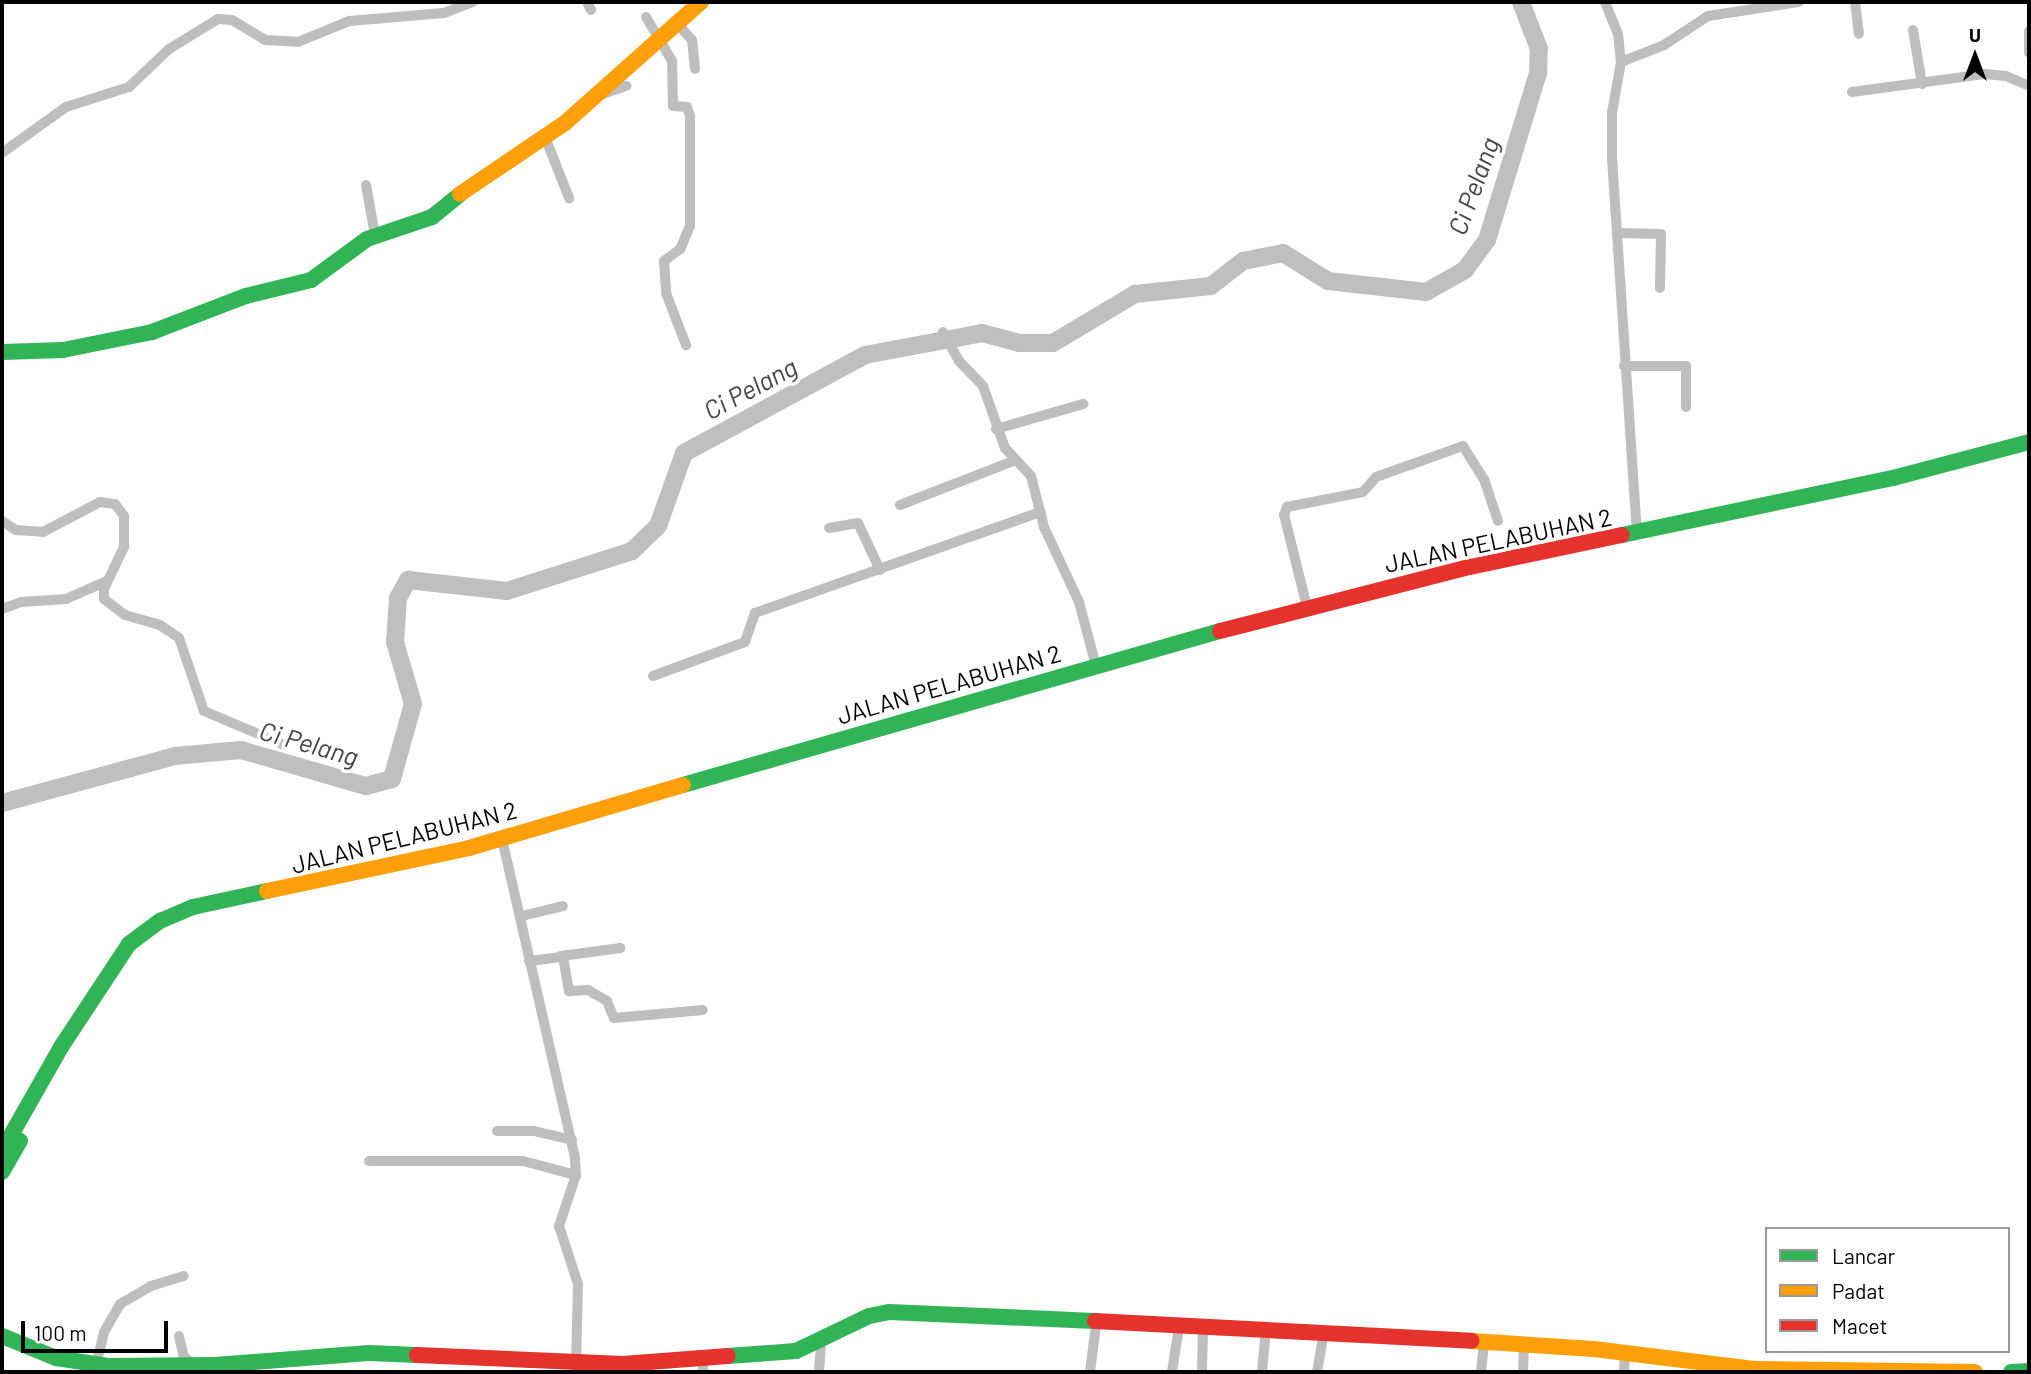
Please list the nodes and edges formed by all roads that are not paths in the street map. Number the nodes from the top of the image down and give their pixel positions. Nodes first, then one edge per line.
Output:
1 (473, 2) edge
2 (701, 2) edge
3 (1605, 2) edge
4 (1799, 2) edge
5 (1855, 2) edge
6 (646, 17) dead end
7 (677, 23) junction
8 (1913, 30) dead end
9 (2029, 31) edge
10 (1859, 34) dead end
11 (659, 37) junction
12 (2029, 53) edge
13 (1621, 62) junction
14 (695, 69) dead end
15 (1922, 84) junction
16 (626, 86) dead end
17 (2029, 86) edge
18 (1852, 92) dead end
19 (591, 99) junction
20 (545, 137) junction
21 (2, 153) edge
22 (366, 185) dead end
23 (569, 198) dead end
24 (1619, 233) junction
25 (375, 236) junction
26 (1660, 288) dead end
27 (943, 332) dead end
28 (685, 345) dead end
29 (2, 352) edge
30 (1624, 366) junction
31 (1083, 404) dead end
32 (1686, 407) dead end
33 (996, 429) junction
34 (2029, 442) edge
35 (1016, 460) junction
36 (900, 505) dead end
37 (1041, 512) junction
38 (2, 520) edge
39 (1498, 521) dead end
40 (829, 528) dead end
41 (1637, 534) junction
42 (880, 570) junction
43 (107, 581) junction
44 (1307, 607) junction
45 (2, 609) edge
46 (1096, 666) junction
47 (653, 676) dead end
48 (282, 744) dead end
49 (502, 839) junction
50 (563, 906) dead end
51 (522, 916) junction
52 (621, 948) dead end
53 (561, 956) junction
54 (529, 961) junction
55 (703, 1010) dead end
56 (61, 1047) junction
57 (497, 1131) dead end
58 (572, 1140) junction
59 (2, 1152) edge
60 (369, 1161) dead end
61 (2, 1172) edge
62 (576, 1175) junction
63 (184, 1276) dead end
64 (1096, 1325) junction
65 (1179, 1327) junction
66 (1203, 1327) junction
67 (1266, 1329) junction
68 (1324, 1332) junction
69 (2, 1336) edge
70 (179, 1336) dead end
71 (821, 1342) junction
72 (1484, 1342) junction
73 (1524, 1344) junction
74 (1625, 1353) junction
75 (576, 1364) junction
76 (703, 1365) edge
77 (194, 1366) junction
78 (104, 1368) edge
79 (622, 1368) edge
80 (1754, 1371) edge
81 (1824, 1371) edge
82 (1931, 1371) edge
83 (2029, 1371) edge
84 (819, 1372) edge
85 (1090, 1372) edge
86 (1171, 1372) edge
87 (1202, 1372) edge
88 (1262, 1372) edge
89 (1317, 1372) edge
90 (1481, 1372) edge
91 (1523, 1372) edge
92 (1624, 1372) edge
93 (1975, 1372) edge
94 (2011, 1372) edge

1 - 21 street
2 - 7 street
3 - 13 street
4 - 13 street
5 - 10 street
6 - 11 street
7 - 11 street
7 - 14 street
8 - 15 street
9 - 12 street
11 - 19 street
11 - 28 street
13 - 24 street
15 - 17 street
15 - 18 street
16 - 19 street
19 - 20 street
20 - 23 street
20 - 25 street
22 - 25 street
24 - 26 street
24 - 30 street
25 - 29 street
27 - 33 street
30 - 32 street
30 - 41 street
31 - 33 street
33 - 35 street
34 - 41 street, JALAN PELABUHAN 2
35 - 36 street
35 - 37 street
37 - 42 street
37 - 46 street
38 - 43 street
39 - 44 street
40 - 42 street
41 - 44 street, JALAN PELABUHAN 2
42 - 47 street
43 - 45 street
43 - 48 street
44 - 46 street, JALAN PELABUHAN 2
46 - 49 street, JALAN PELABUHAN 2
49 - 51 street
49 - 56 street, JALAN PELABUHAN 2
50 - 51 street
51 - 54 street
52 - 53 street
53 - 54 street
53 - 55 street
54 - 58 street
56 - 59 street, JALAN PELABUHAN 2
56 - 61 street
57 - 58 street
58 - 62 street
60 - 62 street
62 - 75 street
63 - 78 street
64 - 65 street
64 - 71 street
64 - 85 street
65 - 66 street
65 - 86 street
66 - 67 street
66 - 87 street
67 - 68 street
67 - 88 street
68 - 72 street
68 - 89 street
69 - 78 street
70 - 77 street
71 - 76 street
71 - 84 street
72 - 73 street
72 - 90 street
73 - 74 street
73 - 91 street
74 - 80 street
74 - 92 street
75 - 77 street
75 - 79 street
76 - 79 street
77 - 78 street
80 - 81 street
81 - 82 street
82 - 93 street
83 - 94 street

